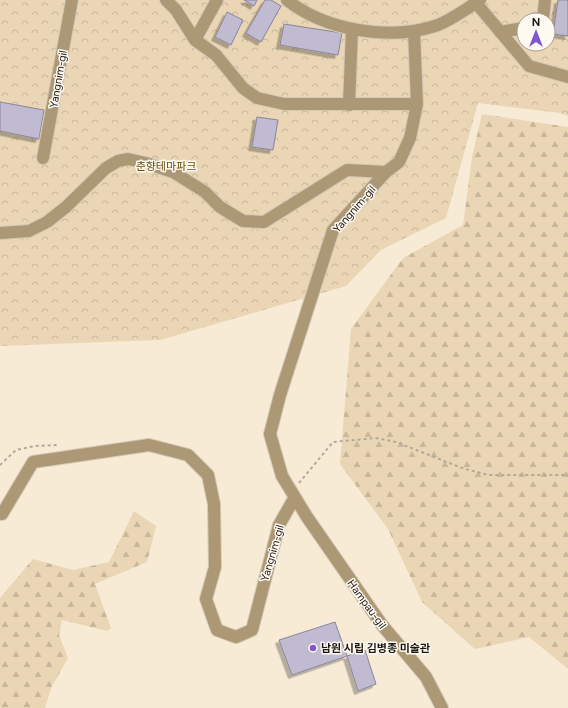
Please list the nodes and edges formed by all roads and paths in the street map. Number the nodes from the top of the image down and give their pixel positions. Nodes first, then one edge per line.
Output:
1 (72, 0) edge
2 (166, 0) edge
3 (217, 0) edge
4 (287, 0) edge
5 (546, 0) edge
6 (478, 1) edge
7 (544, 12) edge
8 (352, 29) junction
9 (516, 29) edge
10 (414, 32) junction
11 (500, 32) junction
12 (195, 40) junction
13 (568, 77) edge
14 (417, 104) junction
15 (349, 105) junction
16 (44, 158) dead end
17 (386, 172) junction
18 (0, 234) edge
19 (568, 475) edge
20 (293, 495) junction
21 (2, 514) dead end
22 (442, 708) edge

1 - 16 street, Yangnim-gil
2 - 12 street
3 - 12 street
4 - 8 street
5 - 7 street
6 - 10 street
6 - 11 street
8 - 10 street
8 - 15 street
9 - 11 street
10 - 14 street, Yangnim-gil
11 - 13 street
12 - 15 street
14 - 15 street
14 - 17 street, Yangnim-gil
17 - 18 street
17 - 20 street, Yangnim-gil
19 - 20 path
20 - 21 street, Yangnim-gil
20 - 22 street, Hampau-gil

